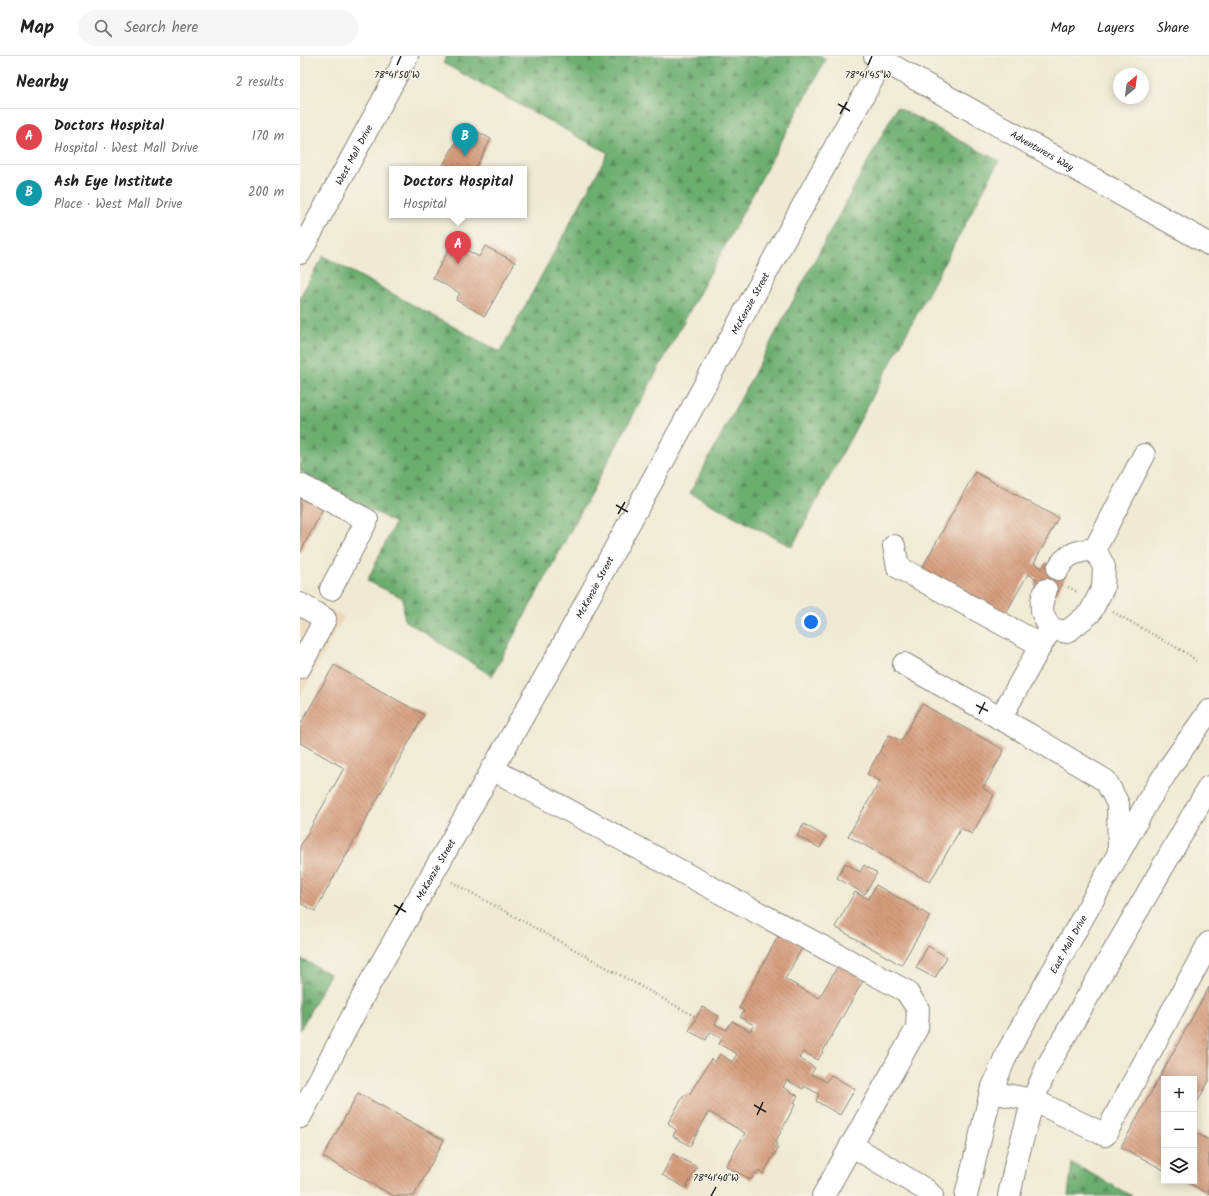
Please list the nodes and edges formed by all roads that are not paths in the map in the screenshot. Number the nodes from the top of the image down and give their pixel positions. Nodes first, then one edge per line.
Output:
1 (408, 56) edge
2 (881, 57) edge
3 (1209, 244) edge
4 (300, 253) edge
5 (1144, 456) dead end
6 (300, 485) edge
7 (894, 546) dead end
8 (1095, 550) junction
9 (331, 589) dead end
10 (300, 604) edge
11 (1046, 637) junction
12 (904, 664) dead end
13 (300, 667) edge
14 (1209, 711) edge
15 (1000, 719) junction
16 (492, 770) junction
17 (1206, 797) edge
18 (1119, 852) junction
19 (1209, 943) edge
20 (991, 1092) junction
21 (1034, 1100) junction
22 (300, 1117) edge
23 (851, 1145) junction
24 (823, 1196) edge
25 (932, 1196) edge
26 (966, 1196) edge
27 (1009, 1196) edge

1 - 4 street, West Mall Drive
2 - 3 street, Adventurers Way
2 - 16 street, McKenzie Street
5 - 8 street
6 - 9 street
7 - 11 street
8 - 11 street
8 - 11 street
10 - 13 street
11 - 15 street
12 - 15 street
14 - 18 street, East Mall Drive
15 - 18 street
16 - 22 street, McKenzie Street
16 - 23 street
17 - 21 street
18 - 20 street, East Mall Drive
19 - 21 street
20 - 21 street
20 - 26 street, East Mall Drive
21 - 27 street
23 - 24 street
23 - 25 street

